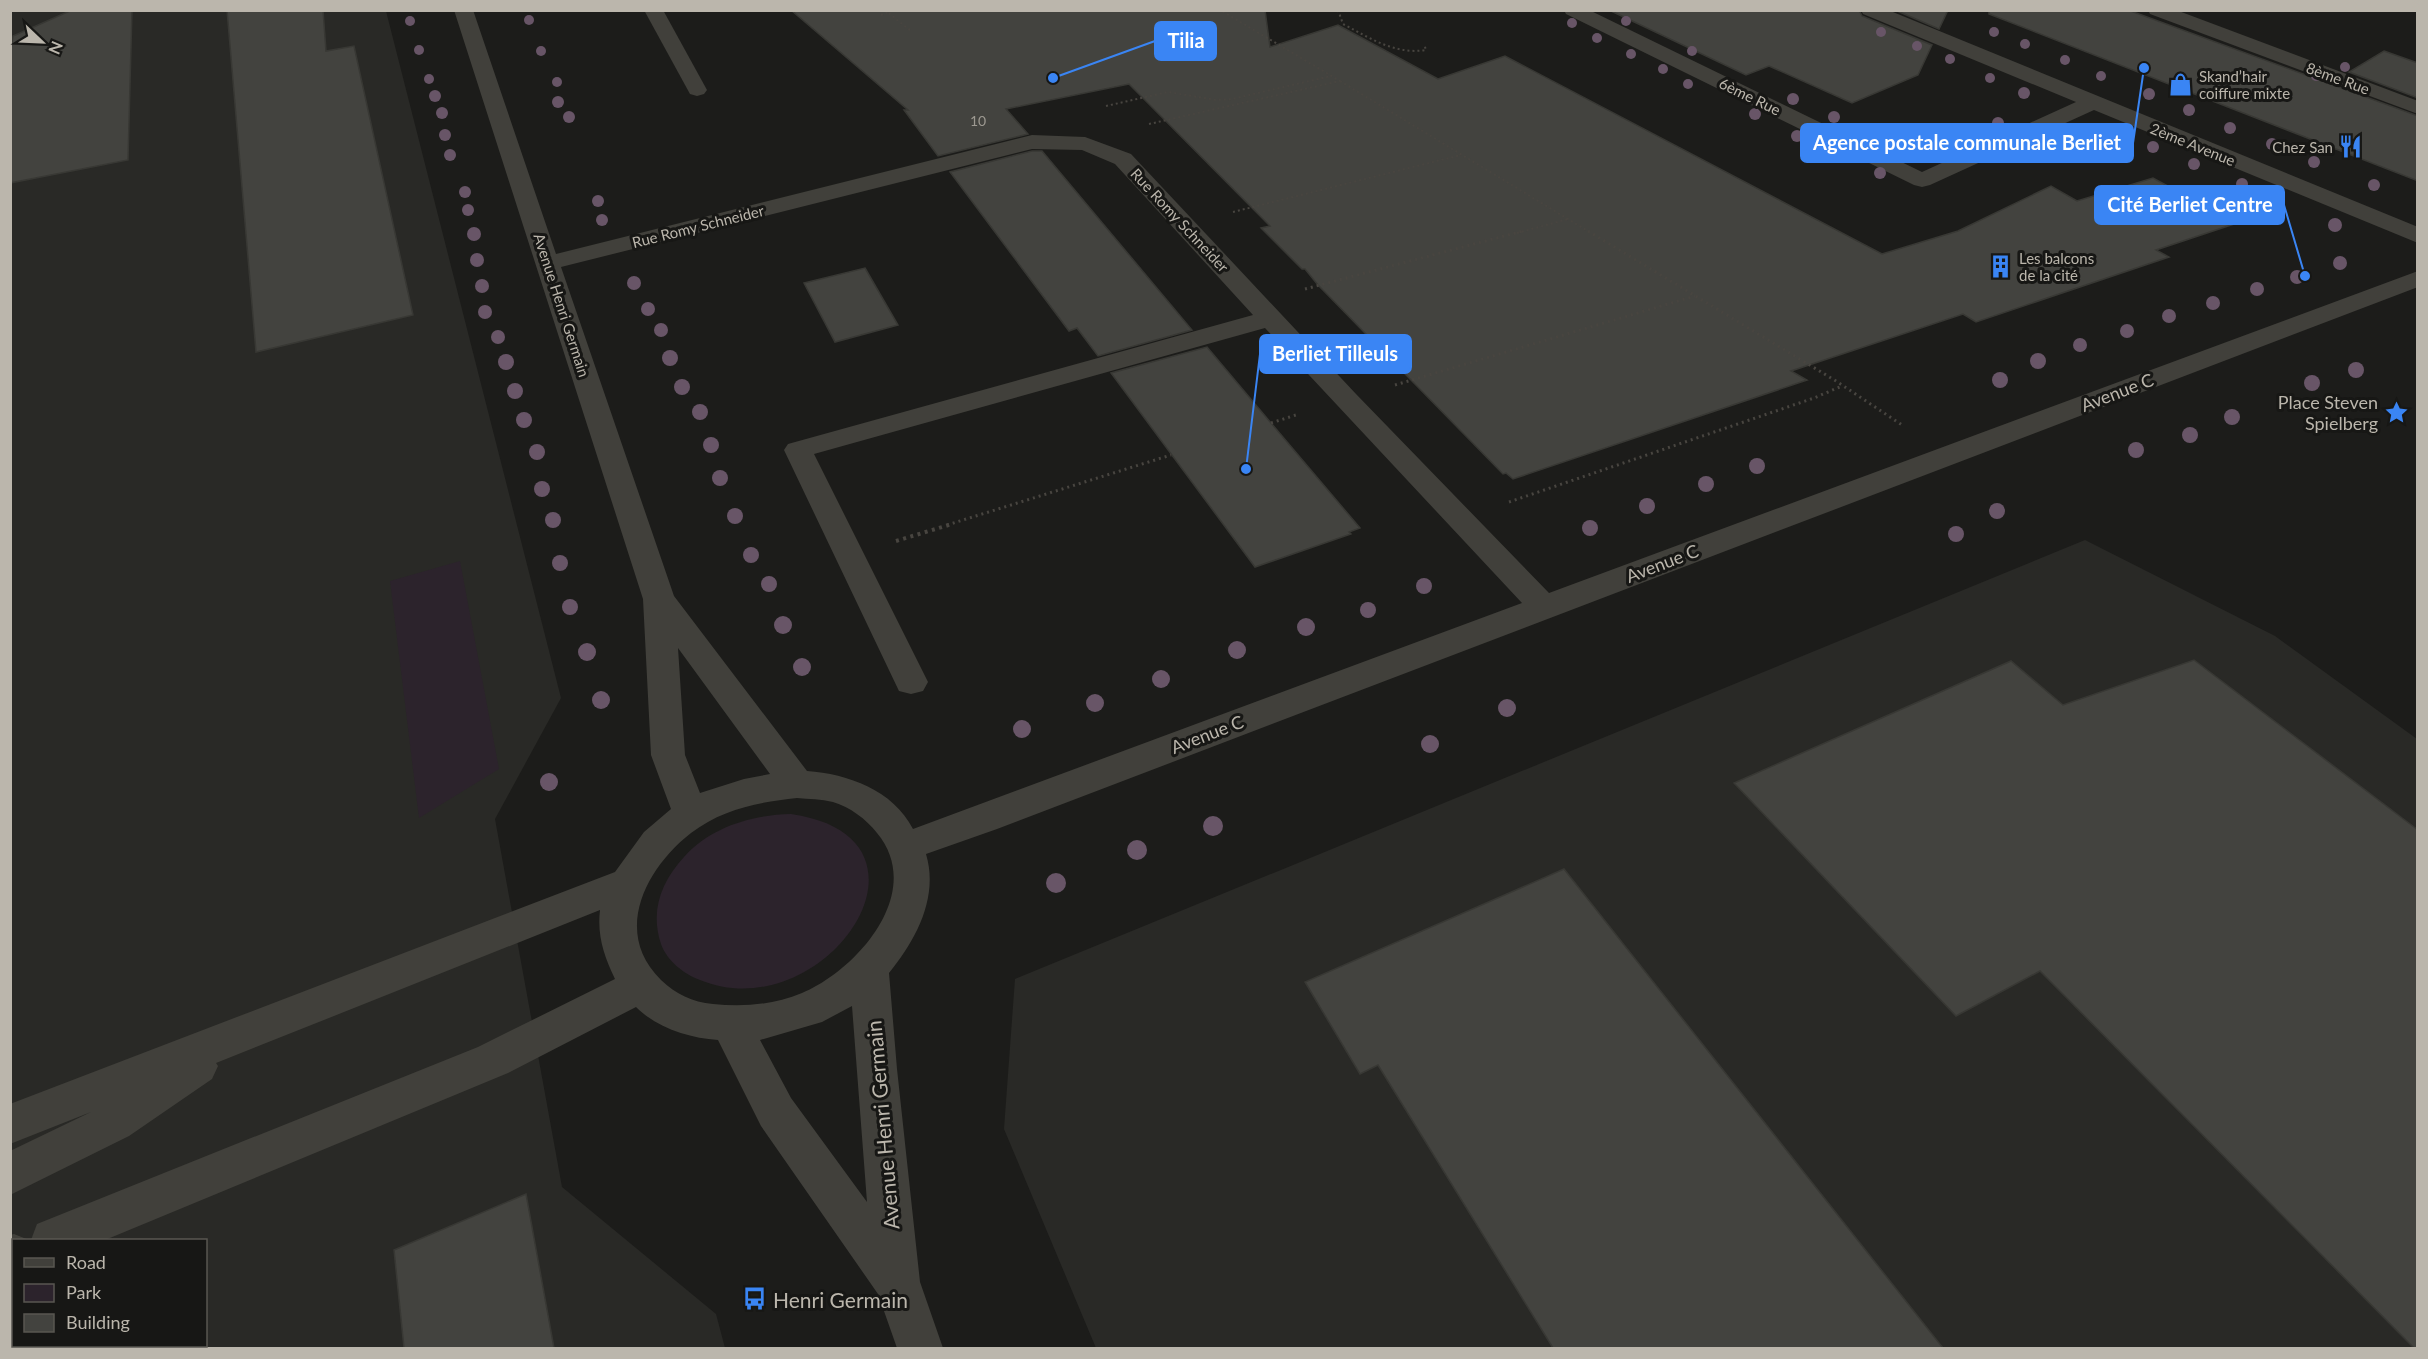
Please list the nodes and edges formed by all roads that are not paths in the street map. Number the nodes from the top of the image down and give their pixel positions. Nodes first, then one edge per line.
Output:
1 (464, 10) edge
2 (653, 10) edge
3 (1573, 10) edge
4 (1870, 10) edge
5 (2157, 10) edge
6 (698, 90) dead end
7 (2091, 103) junction
8 (2418, 108) edge
9 (2418, 236) edge
10 (549, 263) junction
11 (2418, 278) edge
12 (1264, 310) junction
13 (659, 599) junction
14 (1544, 607) junction
15 (912, 682) dead end
16 (797, 784) junction
17 (691, 815) junction
18 (906, 846) junction
19 (629, 883) junction
20 (869, 969) junction
21 (639, 986) junction
22 (730, 1024) junction
23 (251, 1030) junction
24 (10, 1124) edge
25 (10, 1174) edge
26 (55, 1239) edge
27 (897, 1281) junction
28 (920, 1348) edge

1 - 10 street, Avenue Henri Germain
2 - 6 street
3 - 7 street, 6ème Rue
4 - 7 street, 2ème Avenue
5 - 8 street, 8ème Rue
7 - 9 street, 2ème Avenue
10 - 12 street, Rue Romy Schneider
10 - 13 street, Avenue Henri Germain
11 - 14 street, Avenue C
12 - 14 street, Rue Romy Schneider
12 - 15 street
13 - 16 street, Avenue Henri Germain
13 - 17 street, Avenue Henri Germain
14 - 18 street, Avenue C
16 - 17 street
16 - 18 street
17 - 19 street
18 - 20 street
19 - 21 street
19 - 23 street
20 - 22 street
20 - 27 street, Avenue Henri Germain
21 - 22 street
21 - 26 street
22 - 27 street, Avenue Henri Germain
23 - 24 street
23 - 25 street
27 - 28 street, Avenue Henri Germain

